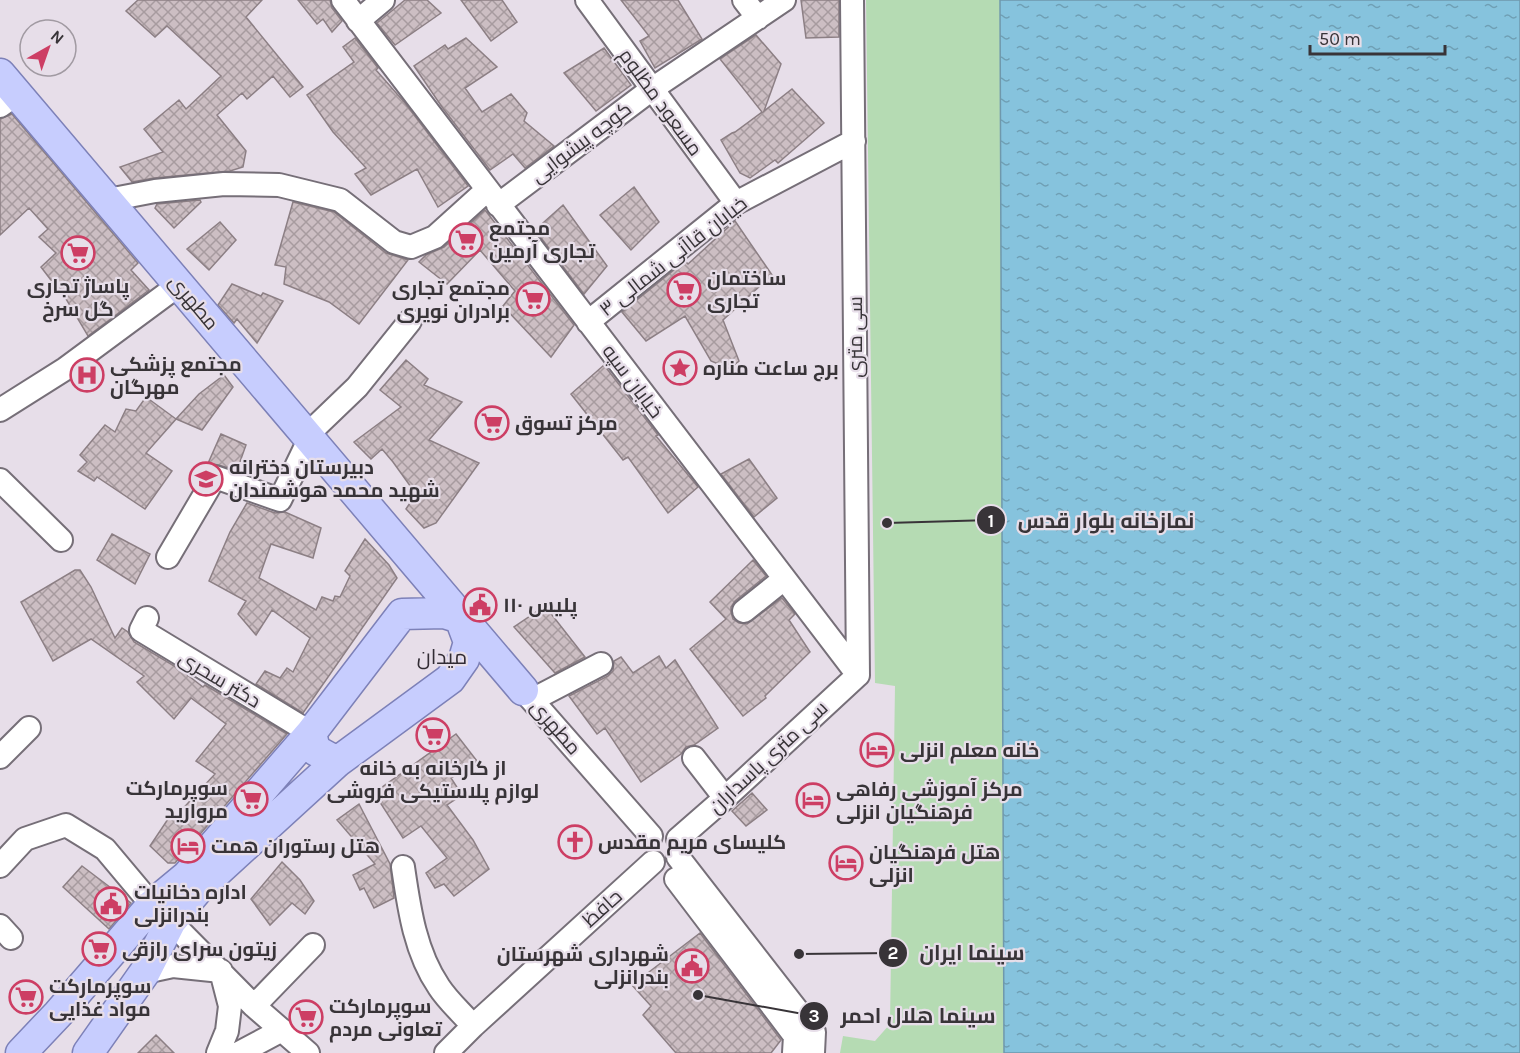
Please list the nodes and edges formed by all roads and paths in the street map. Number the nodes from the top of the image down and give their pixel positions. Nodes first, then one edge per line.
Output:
1 (343, 0) edge
2 (383, 0) edge
3 (587, 0) edge
4 (744, 0) edge
5 (784, 0) edge
6 (852, 0) edge
7 (758, 18) junction
8 (358, 21) junction
9 (652, 89) junction
10 (6, 91) edge
11 (854, 141) junction
12 (493, 197) junction
13 (108, 200) junction
14 (736, 203) junction
15 (180, 284) junction
16 (410, 321) dead end
17 (588, 322) junction
18 (0, 411) edge
19 (308, 436) junction
20 (0, 480) edge
21 (61, 540) dead end
22 (168, 557) dead end
23 (411, 558) junction
24 (784, 579) junction
25 (744, 611) dead end
26 (402, 614) junction
27 (147, 618) dead end
28 (460, 618) junction
29 (601, 664) dead end
30 (858, 675) junction
31 (450, 678) junction
32 (527, 695) junction
33 (29, 728) dead end
34 (311, 733) junction
35 (0, 757) edge
36 (694, 758) dead end
37 (338, 762) junction
38 (725, 798) junction
39 (669, 856) junction
40 (0, 866) edge
41 (403, 867) dead end
42 (159, 910) junction
43 (313, 945) dead end
44 (220, 971) junction
45 (145, 972) junction
46 (254, 1006) junction
47 (473, 1026) junction
48 (282, 1029) junction
49 (21, 1053) edge
50 (87, 1053) edge
51 (218, 1053) edge
52 (239, 1053) edge
53 (308, 1053) edge
54 (446, 1053) edge
55 (794, 1053) edge
56 (813, 1053) edge

1 - 8 street, خیابان سپه
2 - 8 street
3 - 9 street, مسعود مظلوم
4 - 7 street
5 - 7 street, کوچه پیشوایی
6 - 11 street, سی متری
7 - 9 street, کوچه پیشوایی
8 - 12 street, خیابان سپه
9 - 12 street, کوچه پیشوایی
9 - 14 street, مسعود مظلوم
10 - 13 main road, مطهری
11 - 14 street, خیابان قاآنی شمالی ۳
11 - 30 street, سی متری
12 - 13 street, کوچه پیشوایی
12 - 17 street, خیابان سپه
13 - 15 main road, مطهری
14 - 17 street, خیابان قاآنی شمالی ۳
15 - 18 street
15 - 19 main road, مطهری
16 - 19 street
17 - 24 street, خیابان سپه
19 - 22 street
19 - 23 main road, مطهری
20 - 21 street
23 - 26 main road
23 - 28 main road, مطهری
24 - 25 street
24 - 30 street, خیابان سپه
26 - 28 main road
26 - 34 main road
27 - 34 street, دکتر سحری
28 - 31 main road
28 - 32 main road, مطهری
29 - 32 street
30 - 38 street, سی متری پاسداران
31 - 32 main road
31 - 37 main road
32 - 39 street, مطهری
33 - 35 street
34 - 37 main road
34 - 42 main road
36 - 38 street
37 - 42 main road
38 - 39 street, سی متری پاسداران
39 - 47 street, حافظ
39 - 55 street
39 - 56 street
40 - 42 street
41 - 47 street
42 - 44 street
42 - 45 main road
42 - 49 main road
43 - 46 street
44 - 45 street
44 - 46 street
44 - 51 street
45 - 50 main road
46 - 48 street
47 - 54 street, حافظ
48 - 52 street
48 - 53 street

